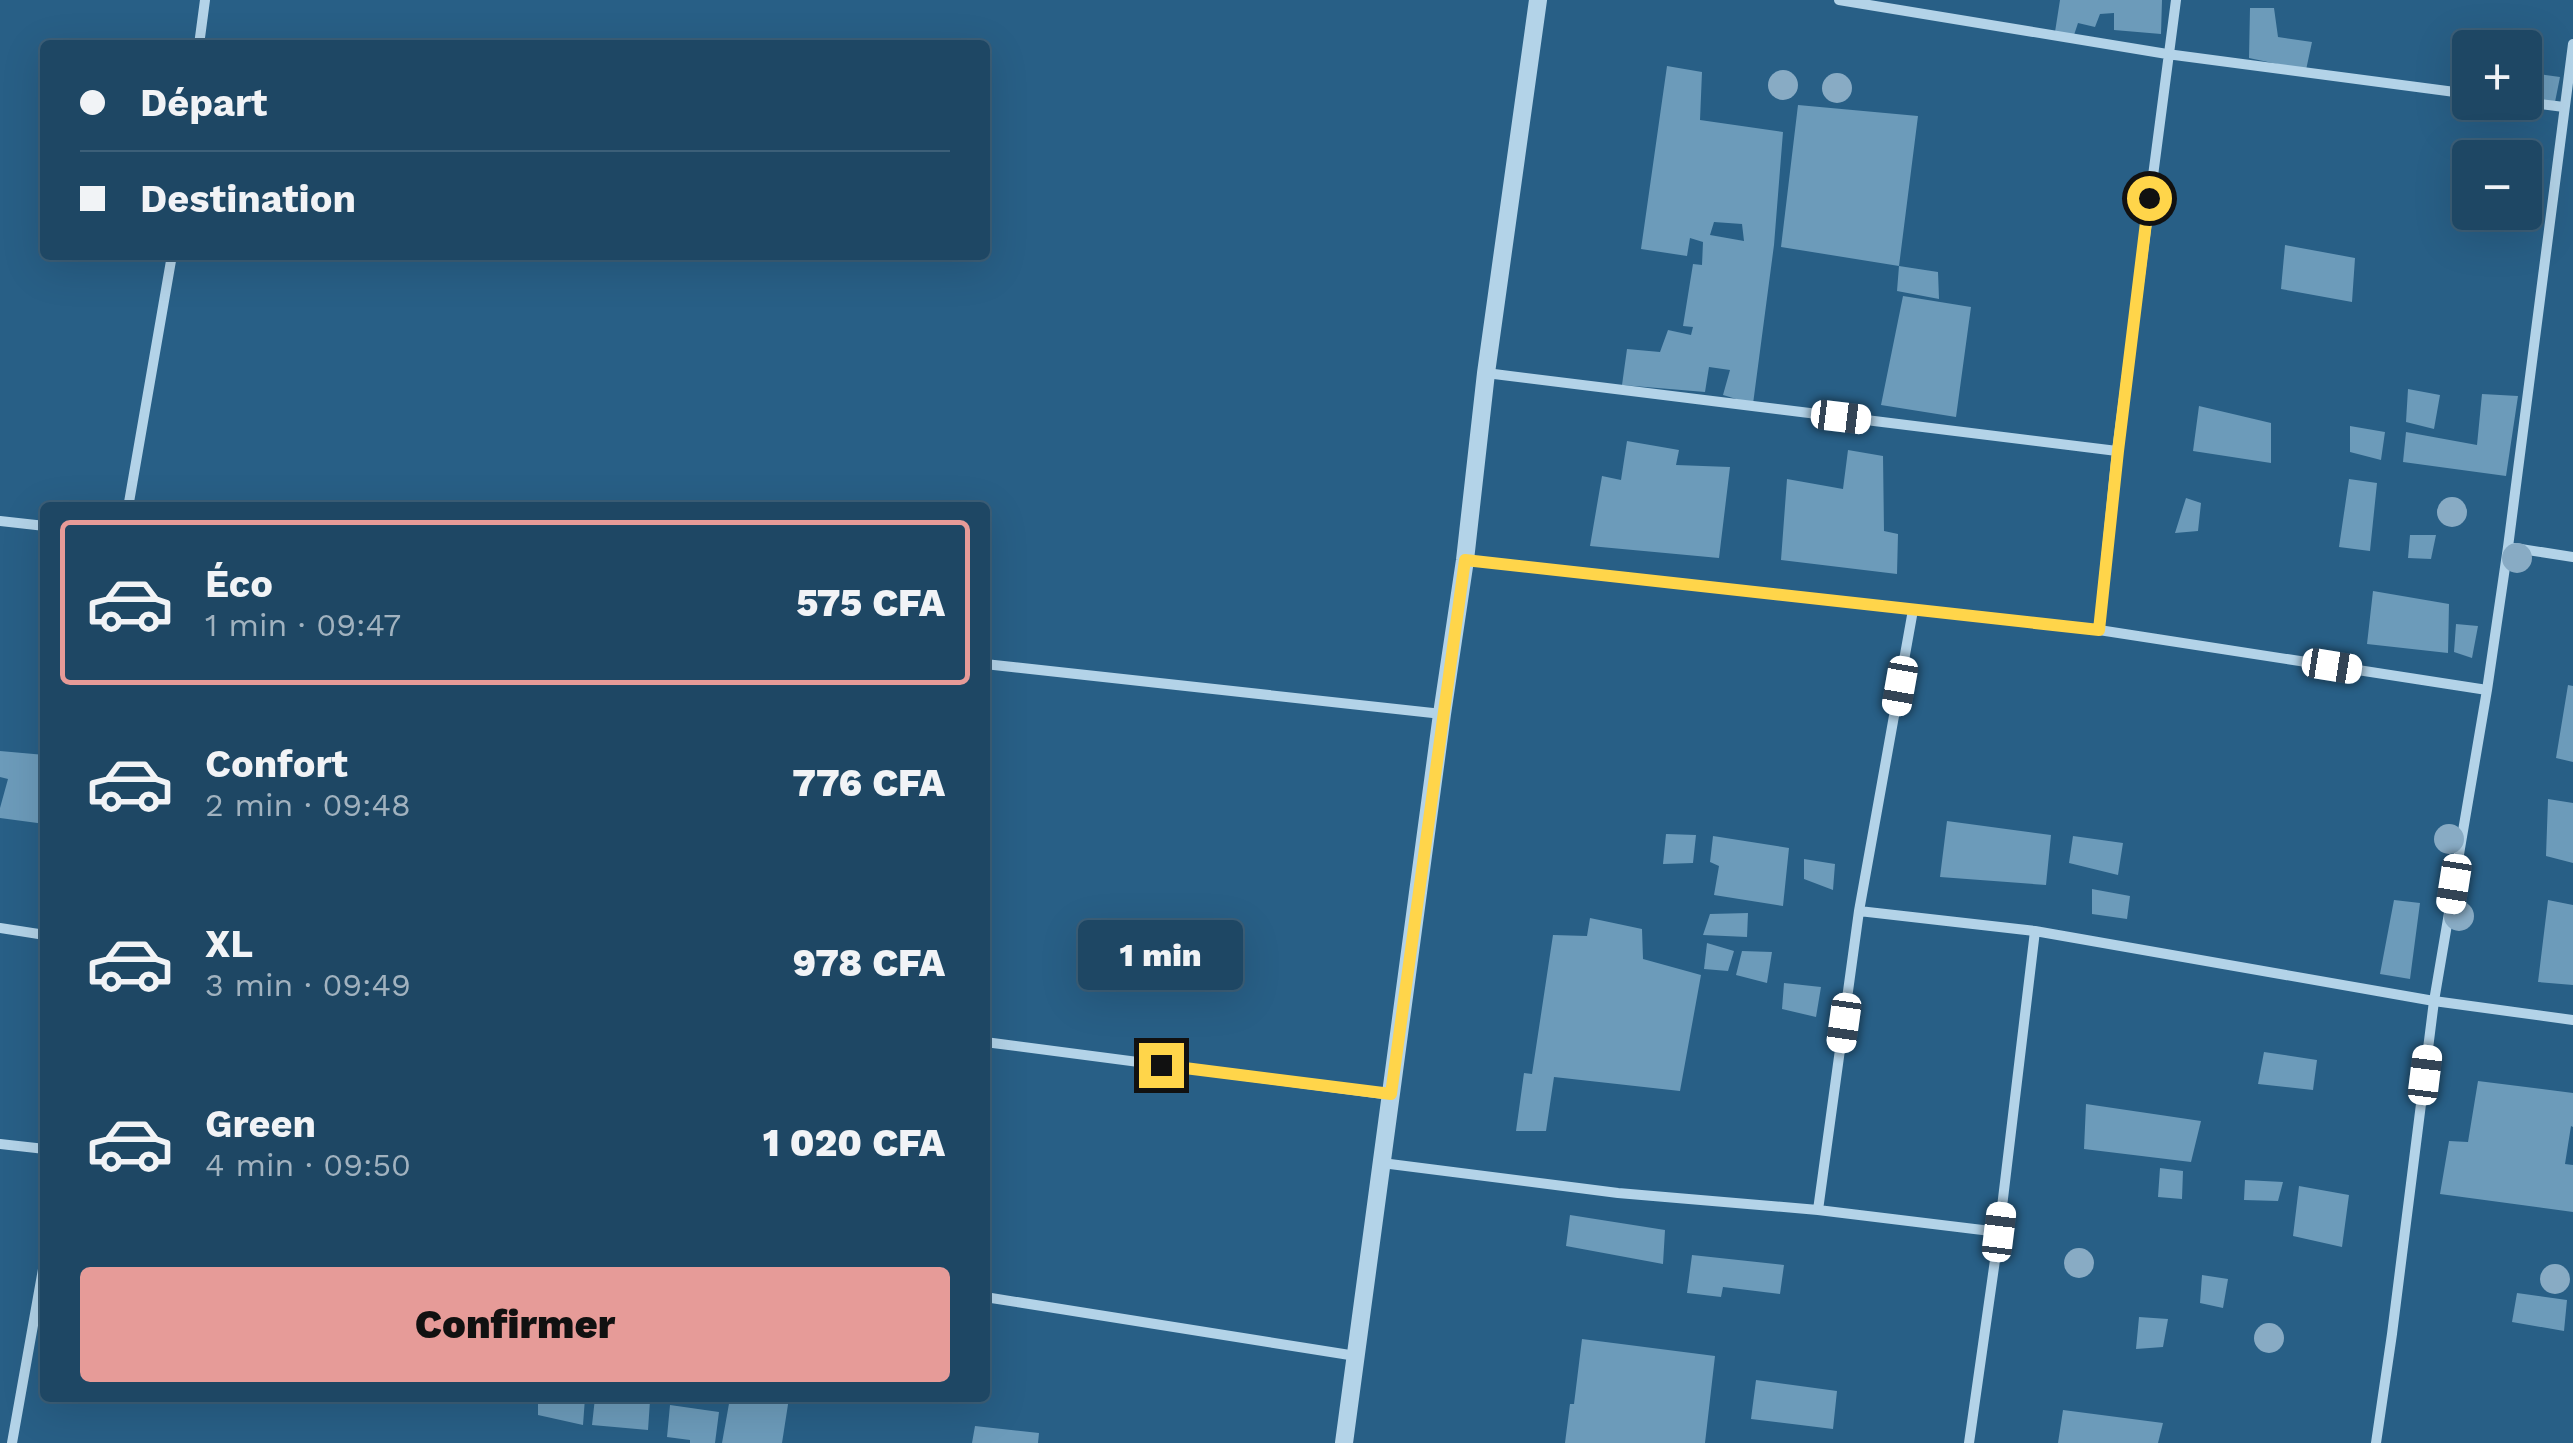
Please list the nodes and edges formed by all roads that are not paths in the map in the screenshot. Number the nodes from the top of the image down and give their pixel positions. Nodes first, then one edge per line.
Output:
1 (205, 0) edge
2 (1538, 0) edge
3 (1839, 0) edge
4 (2176, 0) edge
5 (200, 40) edge
6 (2573, 44) edge
7 (2168, 54) junction
8 (2452, 92) edge
9 (2542, 104) edge
10 (2564, 107) junction
11 (2559, 161) junction
12 (2573, 163) edge
13 (171, 260) edge
14 (1486, 373) junction
15 (2118, 451) junction
16 (129, 502) edge
17 (0, 520) edge
18 (40, 525) edge
19 (2508, 547) junction
20 (2573, 557) edge
21 (1465, 560) junction
22 (1913, 610) junction
23 (2099, 630) junction
24 (990, 665) edge
25 (2487, 690) junction
26 (1442, 714) junction
27 (1860, 910) junction
28 (0, 928) edge
29 (2036, 931) junction
30 (40, 934) edge
31 (2434, 1000) junction
32 (2573, 1020) edge
33 (990, 1043) edge
34 (1391, 1094) junction
35 (0, 1144) edge
36 (40, 1148) edge
37 (1382, 1163) junction
38 (1818, 1210) junction
39 (1999, 1232) junction
40 (40, 1286) edge
41 (990, 1298) edge
42 (1356, 1356) junction
43 (12, 1443) edge
44 (1344, 1443) edge
45 (1969, 1443) edge
46 (2376, 1443) edge

1 - 5 street
2 - 14 street
3 - 7 street
4 - 7 street
6 - 10 street
7 - 8 street
7 - 15 street
9 - 10 street
10 - 11 street
11 - 12 street
11 - 19 street
13 - 16 street
14 - 15 street
14 - 21 street
15 - 23 street
17 - 18 street
19 - 20 street
19 - 25 street
21 - 22 street
21 - 26 street
22 - 23 street
22 - 27 street
23 - 25 street
24 - 26 street
25 - 31 street
26 - 34 street
27 - 29 street
27 - 38 street
28 - 30 street
29 - 31 street
29 - 39 street
31 - 32 street
31 - 46 street
33 - 34 street
34 - 37 street
35 - 36 street
37 - 38 street
37 - 42 street
38 - 39 street
39 - 45 street
40 - 43 street
41 - 42 street
42 - 44 street

